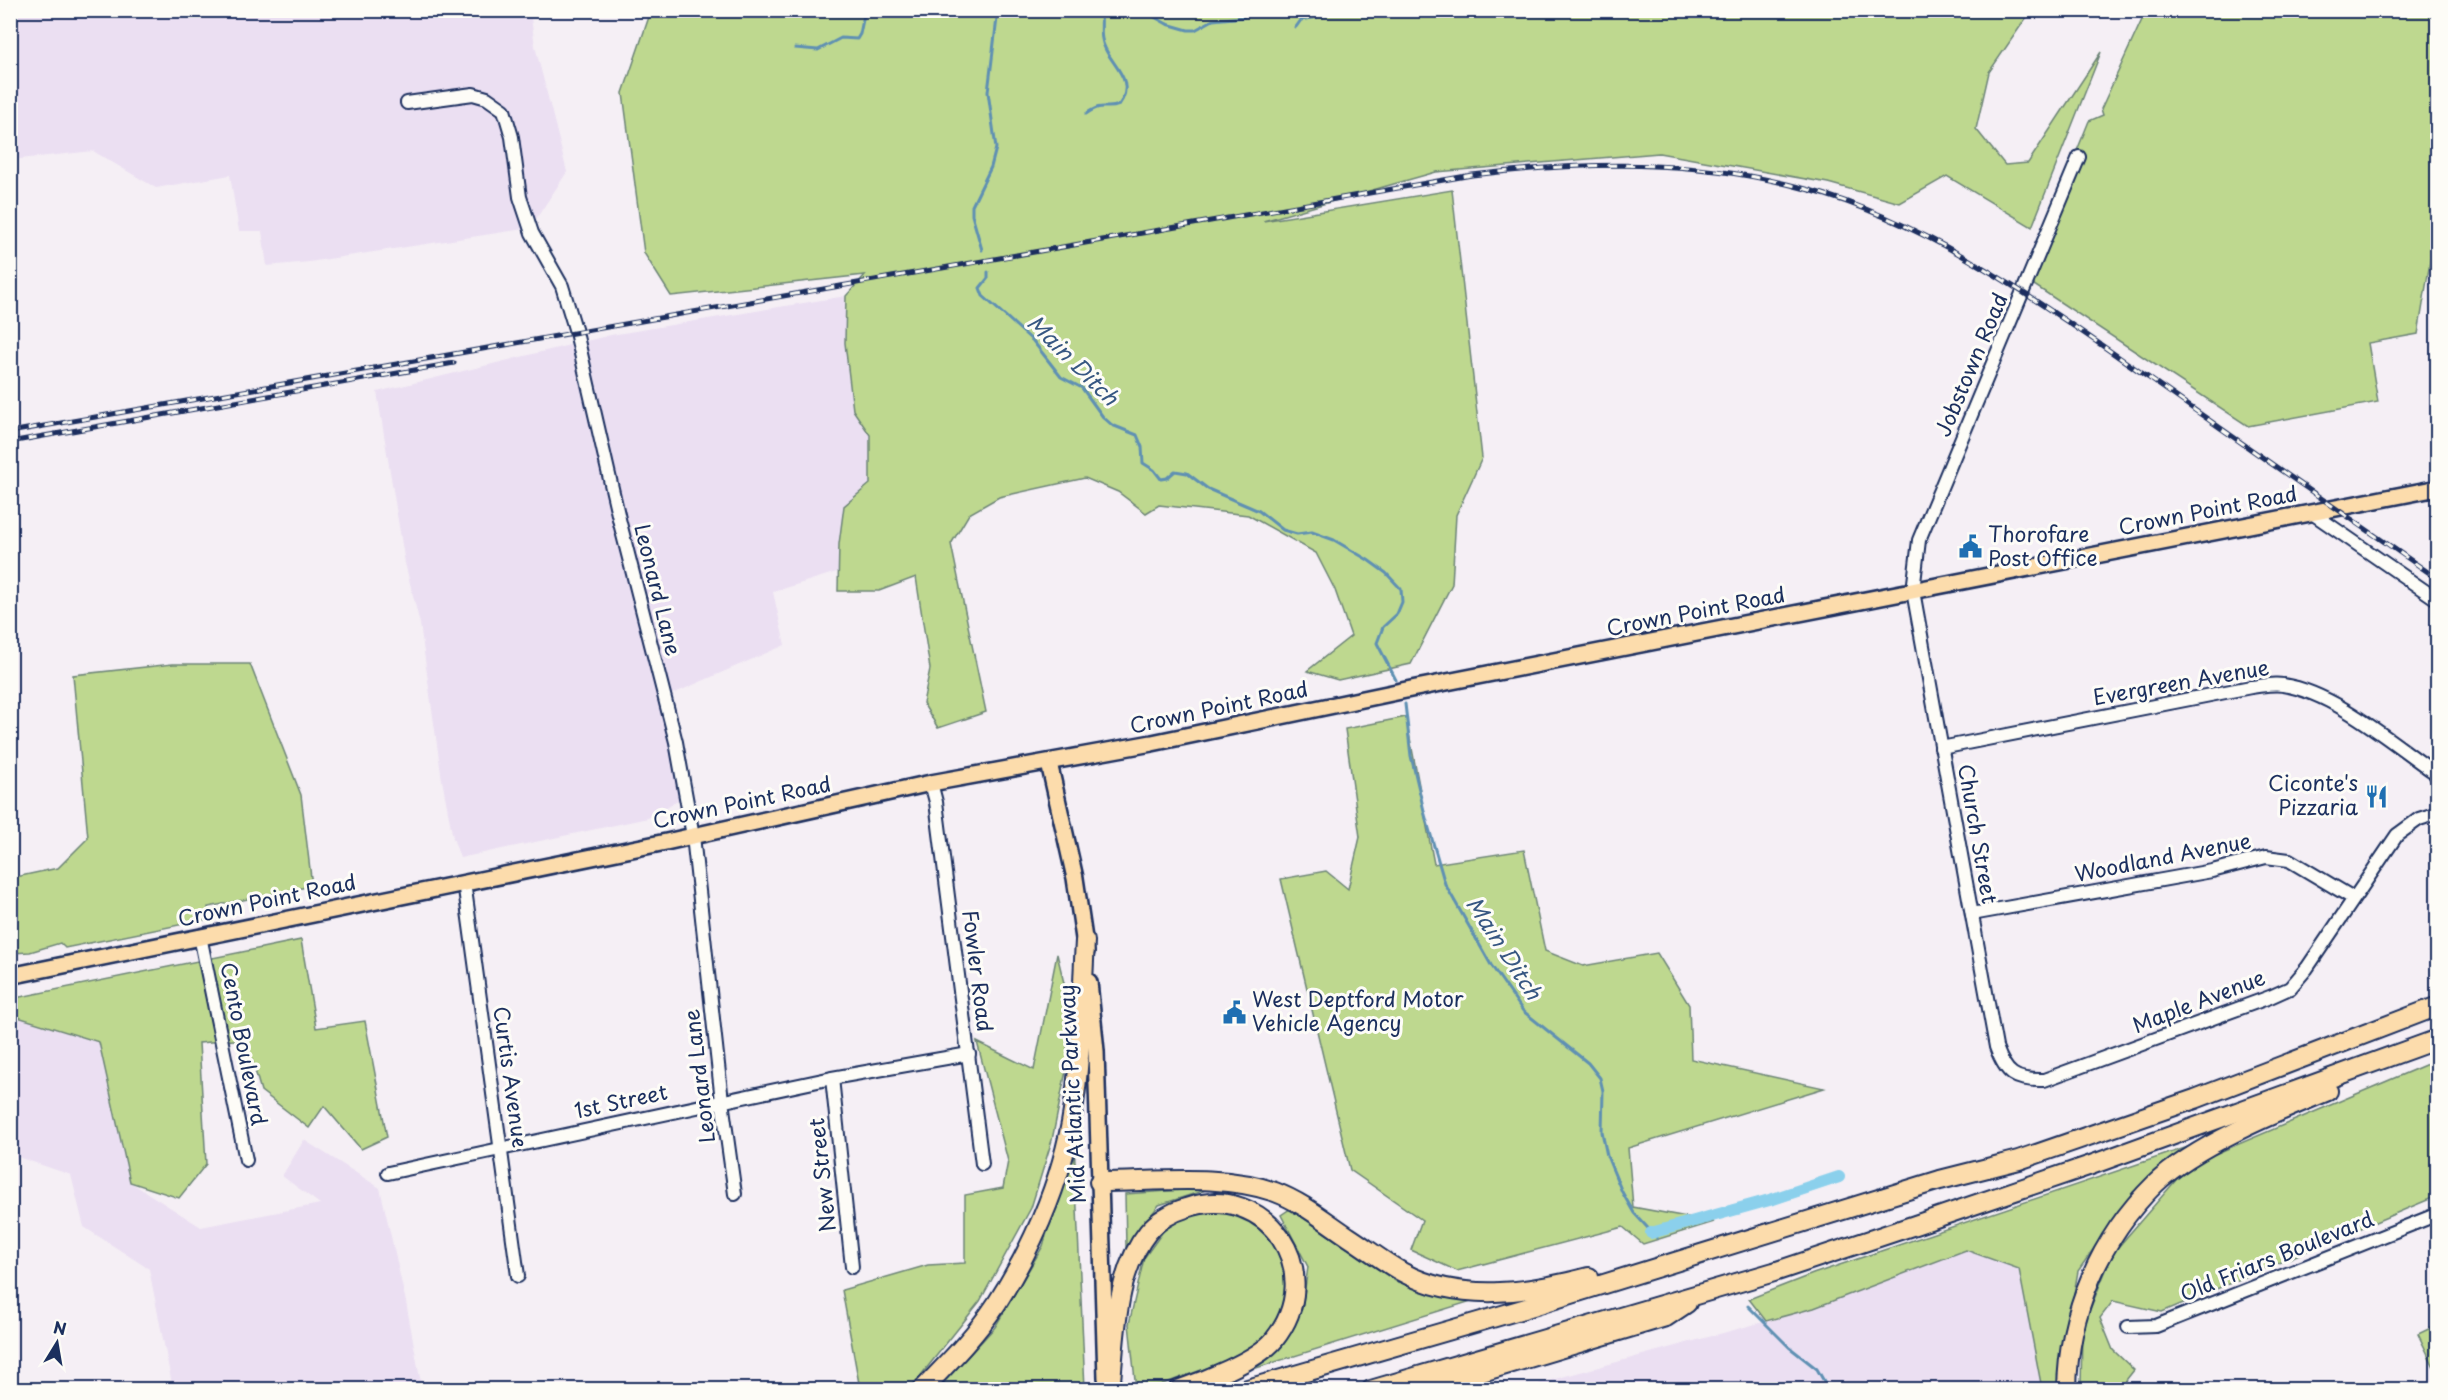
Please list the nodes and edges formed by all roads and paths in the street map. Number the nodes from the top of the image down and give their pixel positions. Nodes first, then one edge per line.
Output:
1 (407, 103) dead end
2 (2079, 157) dead end
3 (2438, 488) edge
4 (2312, 513) junction
5 (1912, 591) junction
6 (2438, 600) edge
7 (1941, 748) junction
8 (1049, 763) junction
9 (2438, 779) edge
10 (931, 783) junction
11 (2438, 813) edge
12 (693, 836) junction
13 (464, 882) junction
14 (2353, 898) junction
15 (1972, 914) junction
16 (200, 936) junction
17 (1085, 941) junction
18 (10, 976) edge
19 (2438, 1006) edge
20 (2430, 1042) edge
21 (969, 1054) junction
22 (832, 1078) junction
23 (2016, 1078) joint
24 (722, 1101) junction
25 (499, 1148) junction
26 (246, 1161) dead end
27 (982, 1164) dead end
28 (388, 1173) dead end
29 (1940, 1180) junction
30 (1099, 1182) junction
31 (735, 1194) dead end
32 (2438, 1214) edge
33 (852, 1267) dead end
34 (518, 1276) dead end
35 (1703, 1293) junction
36 (2128, 1327) dead end
37 (1109, 1355) junction
38 (922, 1389) edge
39 (1108, 1389) edge
40 (1178, 1389) edge
41 (1244, 1389) edge
42 (1371, 1389) edge
43 (1422, 1389) edge
44 (2067, 1389) edge

1 - 12 street, Leonard Lane
2 - 5 street, Jobstown Road
3 - 4 main road, Crown Point Road
4 - 5 main road, Crown Point Road
4 - 6 street
5 - 7 street, Church Street
5 - 8 main road, Crown Point Road
7 - 9 street, Evergreen Avenue
7 - 15 street, Church Street
8 - 10 main road, Crown Point Road
8 - 17 main road, Mid Atlantic Parkway
10 - 12 main road, Crown Point Road
10 - 21 street, Fowler Road
11 - 14 street, Maple Avenue
12 - 13 main road, Crown Point Road
12 - 24 street, Leonard Lane
13 - 16 main road, Crown Point Road
13 - 25 street, Curtis Avenue
14 - 15 street, Woodland Avenue
14 - 23 street, Maple Avenue
15 - 23 street, Church Street
16 - 18 main road, Crown Point Road
16 - 26 street, Cento Boulevard
17 - 30 main road, Mid Atlantic Parkway
17 - 38 highway
19 - 29 highway
20 - 35 highway
20 - 44 highway
21 - 22 street, 1st Street
21 - 27 street, Fowler Road
22 - 24 street, 1st Street
22 - 33 street, New Street
24 - 25 street, 1st Street
24 - 31 street, Leonard Lane
25 - 28 street, 1st Street
25 - 34 street, Curtis Avenue
29 - 30 highway
29 - 41 highway
30 - 37 main road, Mid Atlantic Parkway
32 - 36 street, Old Friars Boulevard
35 - 42 highway
35 - 43 highway
37 - 39 highway
37 - 40 highway

